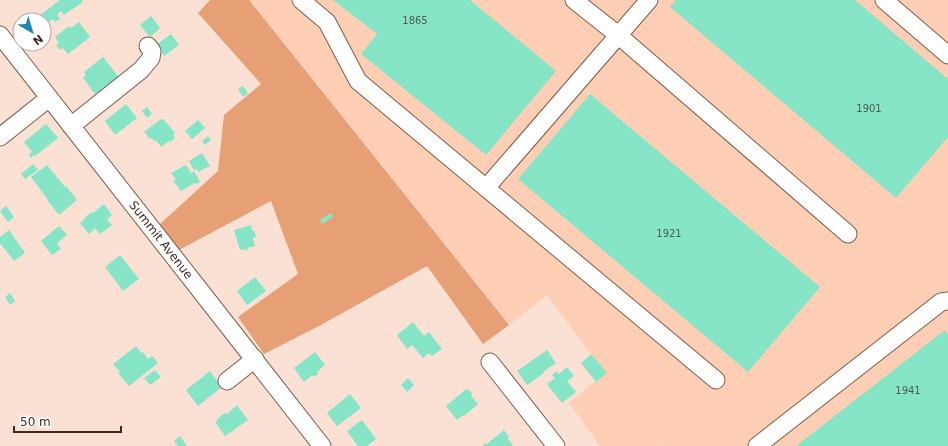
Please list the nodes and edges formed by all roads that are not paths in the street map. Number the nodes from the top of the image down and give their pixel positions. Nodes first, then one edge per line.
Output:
1 (301, 0) edge
2 (574, 0) edge
3 (649, 0) edge
4 (884, 0) edge
5 (0, 35) edge
6 (618, 35) junction
7 (148, 46) dead end
8 (948, 55) edge
9 (49, 98) junction
10 (72, 126) junction
11 (0, 137) edge
12 (486, 188) junction
13 (848, 234) dead end
14 (948, 302) edge
15 (255, 359) junction
16 (490, 362) dead end
17 (716, 380) dead end
18 (227, 381) dead end
19 (322, 446) edge
20 (556, 446) edge
21 (757, 446) edge

1 - 12 street
2 - 6 street
3 - 6 street
4 - 8 street
5 - 9 street, Summit Avenue
6 - 12 street
6 - 13 street
7 - 10 street
9 - 10 street, Summit Avenue
9 - 11 street
10 - 15 street, Summit Avenue
12 - 17 street
14 - 21 street
15 - 18 street
15 - 19 street, Summit Avenue
16 - 20 street

